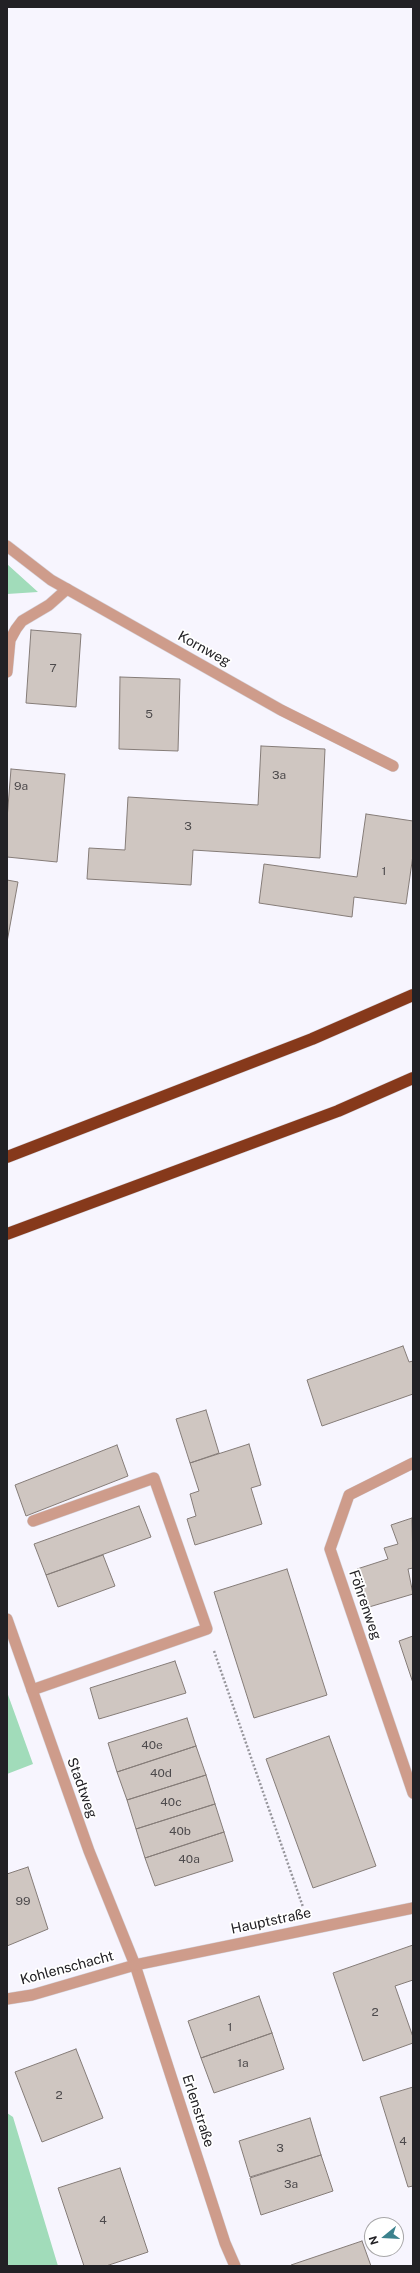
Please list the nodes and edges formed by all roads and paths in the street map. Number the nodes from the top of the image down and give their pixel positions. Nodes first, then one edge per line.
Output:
1 (7, 546) edge
2 (67, 589) junction
3 (7, 672) edge
4 (393, 766) dead end
5 (413, 994) edge
6 (413, 1078) edge
7 (7, 1157) edge
8 (7, 1234) edge
9 (413, 1463) edge
10 (33, 1521) dead end
11 (7, 1620) edge
12 (207, 1629) junction
13 (32, 1690) junction
14 (409, 1767) edge
15 (413, 1793) edge
16 (413, 1908) edge
17 (310, 1928) junction
18 (135, 1965) junction
19 (7, 1999) edge
20 (235, 2266) edge

1 - 2 street, Kornweg
2 - 3 street
2 - 4 street, Kornweg
5 - 7 highway
6 - 8 highway
9 - 14 street, Föhrenweg
10 - 12 street
11 - 13 street, Stadtweg
12 - 13 street
12 - 17 path
13 - 18 street, Stadtweg
14 - 15 street, Föhrenweg
16 - 17 street, Hauptstraße
17 - 18 street, Hauptstraße
18 - 19 street, Kohlenschacht
18 - 20 street, Erlenstraße

